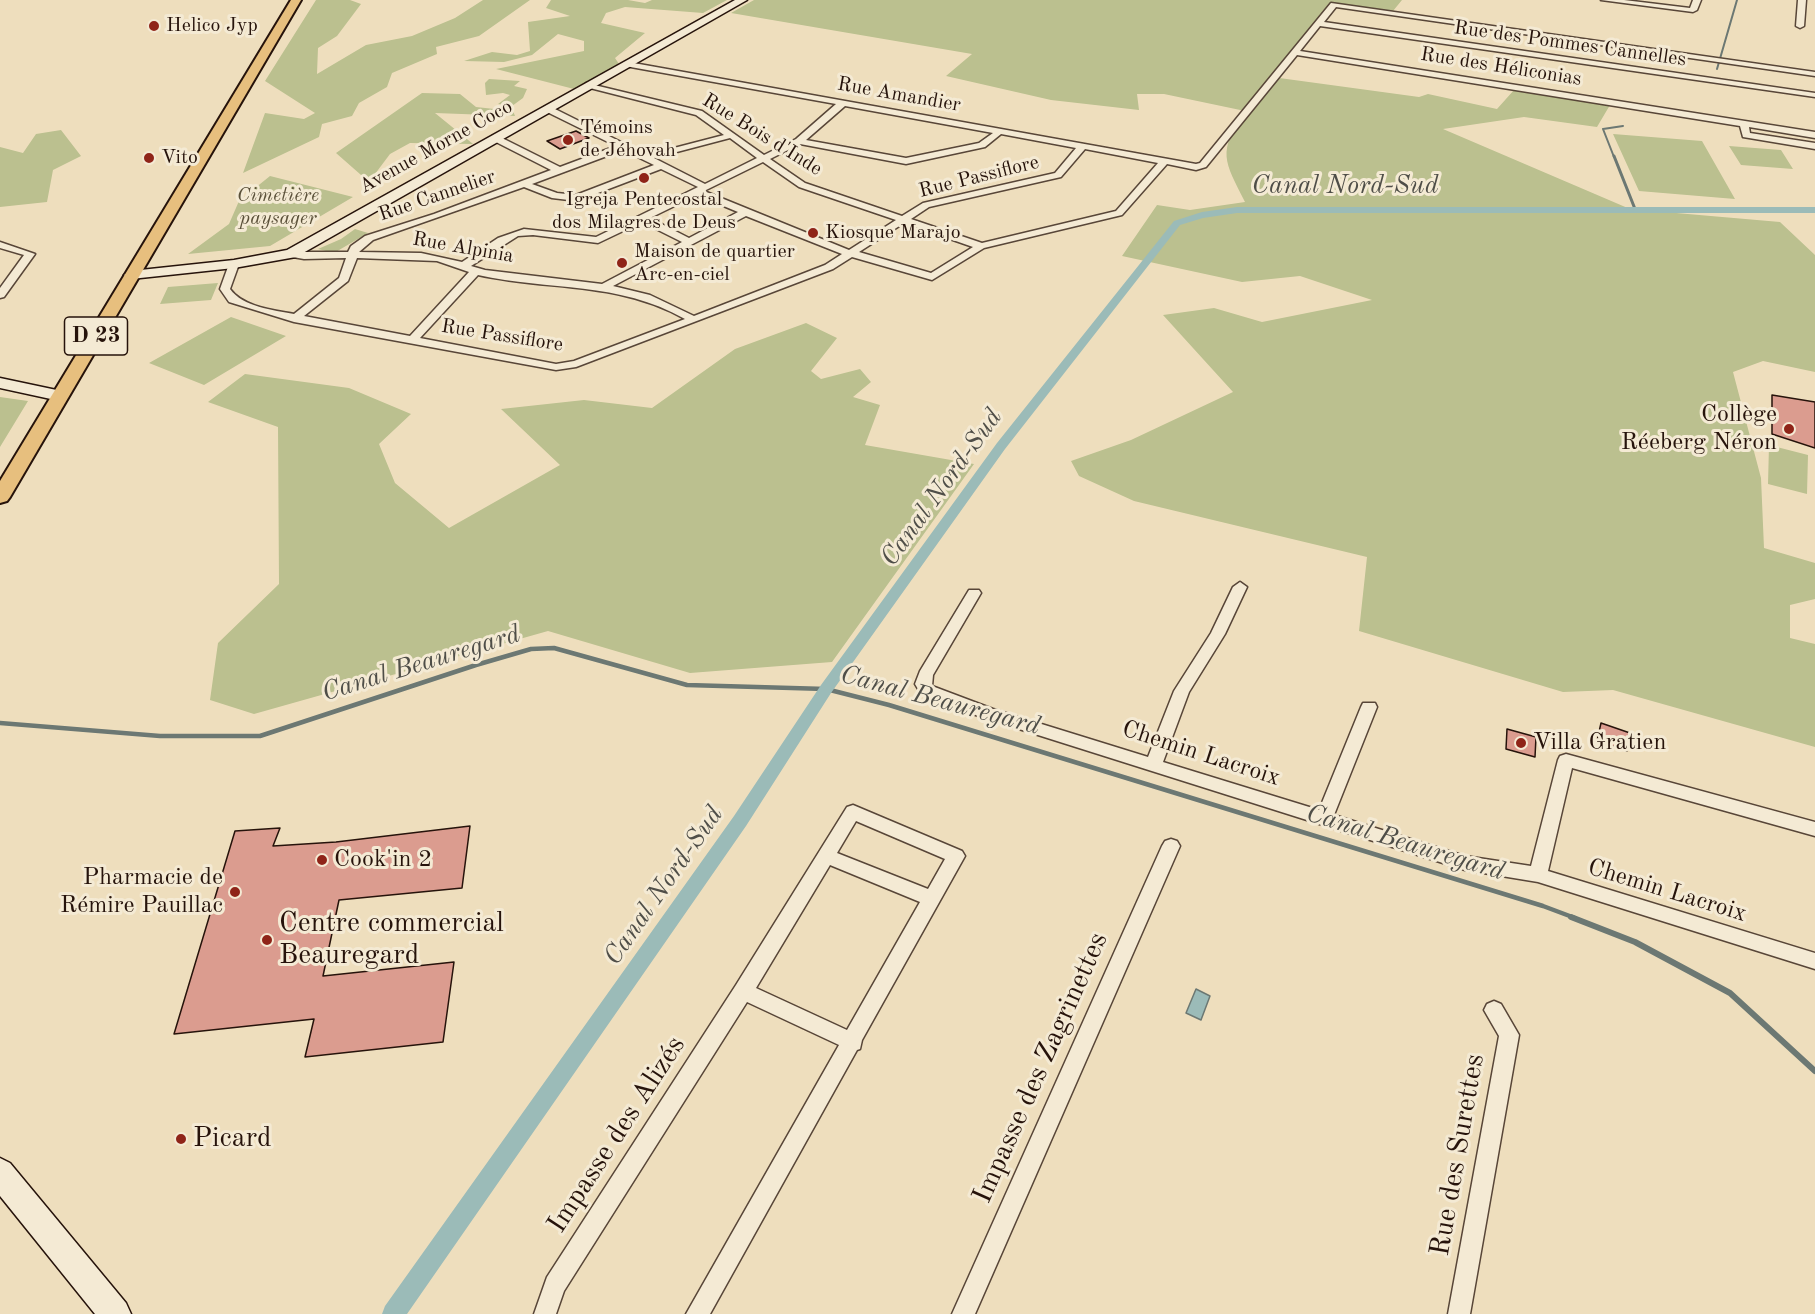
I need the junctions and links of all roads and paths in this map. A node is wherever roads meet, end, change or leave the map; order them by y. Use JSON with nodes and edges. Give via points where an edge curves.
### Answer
{"nodes":[{"id":1,"x":296,"y":0,"type":"edge"},
{"id":2,"x":742,"y":0,"type":"edge"},
{"id":3,"x":1605,"y":0,"type":"edge"},
{"id":4,"x":1697,"y":0,"type":"edge"},
{"id":5,"x":1802,"y":0,"type":"edge"},
{"id":6,"x":1320,"y":24,"type":"junction"},
{"id":7,"x":1800,"y":26,"type":"dead end"},
{"id":8,"x":1297,"y":53,"type":"junction"},
{"id":9,"x":628,"y":64,"type":"junction"},
{"id":10,"x":1815,"y":74,"type":"edge"},
{"id":11,"x":589,"y":85,"type":"junction"},
{"id":12,"x":1815,"y":95,"type":"edge"},
{"id":13,"x":843,"y":103,"type":"junction"},
{"id":14,"x":548,"y":109,"type":"junction"},
{"id":15,"x":1743,"y":124,"type":"junction"},
{"id":16,"x":999,"y":132,"type":"junction"},
{"id":17,"x":1815,"y":135,"type":"edge"},
{"id":18,"x":729,"y":136,"type":"junction"},
{"id":19,"x":495,"y":138,"type":"junction"},
{"id":20,"x":799,"y":141,"type":"junction"},
{"id":21,"x":1815,"y":146,"type":"edge"},
{"id":22,"x":622,"y":147,"type":"junction"},
{"id":23,"x":1082,"y":147,"type":"junction"},
{"id":24,"x":645,"y":158,"type":"junction"},
{"id":25,"x":763,"y":159,"type":"junction"},
{"id":26,"x":1164,"y":162,"type":"junction"},
{"id":27,"x":660,"y":166,"type":"junction"},
{"id":28,"x":560,"y":171,"type":"junction"},
{"id":29,"x":525,"y":184,"type":"junction"},
{"id":30,"x":700,"y":189,"type":"junction"},
{"id":31,"x":744,"y":213,"type":"junction"},
{"id":32,"x":640,"y":218,"type":"junction"},
{"id":33,"x":902,"y":219,"type":"junction"},
{"id":34,"x":688,"y":241,"type":"junction"},
{"id":35,"x":0,"y":245,"type":"edge"},
{"id":36,"x":981,"y":246,"type":"junction"},
{"id":37,"x":291,"y":254,"type":"junction"},
{"id":38,"x":848,"y":254,"type":"junction"},
{"id":39,"x":351,"y":256,"type":"junction"},
{"id":40,"x":234,"y":264,"type":"junction"},
{"id":41,"x":463,"y":266,"type":"junction"},
{"id":42,"x":476,"y":271,"type":"junction"},
{"id":43,"x":132,"y":275,"type":"junction"},
{"id":44,"x":604,"y":287,"type":"junction"},
{"id":45,"x":1,"y":292,"type":"edge"},
{"id":46,"x":294,"y":319,"type":"junction"},
{"id":47,"x":694,"y":320,"type":"junction"},
{"id":48,"x":412,"y":340,"type":"junction"},
{"id":49,"x":0,"y":383,"type":"edge"},
{"id":50,"x":60,"y":396,"type":"junction"},
{"id":51,"x":0,"y":497,"type":"edge"},
{"id":52,"x":1240,"y":587,"type":"dead end"},
{"id":53,"x":974,"y":593,"type":"dead end"},
{"id":54,"x":1369,"y":707,"type":"dead end"},
{"id":55,"x":1154,"y":764,"type":"junction"},
{"id":56,"x":1324,"y":819,"type":"junction"},
{"id":57,"x":1815,"y":829,"type":"edge"},
{"id":58,"x":1171,"y":846,"type":"dead end"},
{"id":59,"x":826,"y":856,"type":"junction"},
{"id":60,"x":1538,"y":876,"type":"junction"},
{"id":61,"x":932,"y":899,"type":"junction"},
{"id":62,"x":1815,"y":961,"type":"edge"},
{"id":63,"x":743,"y":991,"type":"junction"},
{"id":64,"x":1494,"y":1010,"type":"dead end"},
{"id":65,"x":853,"y":1042,"type":"junction"},
{"id":66,"x":0,"y":1173,"type":"edge"},
{"id":67,"x":116,"y":1314,"type":"edge"},
{"id":68,"x":545,"y":1314,"type":"edge"},
{"id":69,"x":697,"y":1314,"type":"edge"},
{"id":70,"x":963,"y":1314,"type":"edge"},
{"id":71,"x":1459,"y":1314,"type":"edge"}],
"edges":[{"from":1,"to":43,"type":"main road","number":"D 23"},
{"from":2,"to":9,"type":"street","name":"Avenue Morne Coco"},
{"from":3,"to":4,"type":"street","via":[[1693,10]]},
{"from":5,"to":7,"type":"street"},
{"from":6,"to":8,"type":"street"},
{"from":6,"to":10,"type":"street","via":[[1334,5]]},
{"from":6,"to":12,"type":"street","name":"Rue des Pommes Cannelles"},
{"from":8,"to":15,"type":"street","name":"Rue des Héliconias"},
{"from":8,"to":26,"type":"street","name":"Rue Amandier","via":[[1203,165]]},
{"from":9,"to":11,"type":"street","name":"Avenue Morne Coco"},
{"from":9,"to":13,"type":"street","name":"Rue Amandier"},
{"from":11,"to":14,"type":"street","name":"Avenue Morne Coco"},
{"from":11,"to":18,"type":"street","name":"Rue Bois d'Inde","via":[[699,113]]},
{"from":13,"to":16,"type":"street","name":"Rue Amandier"},
{"from":13,"to":20,"type":"street"},
{"from":14,"to":19,"type":"street","name":"Avenue Morne Coco"},
{"from":14,"to":22,"type":"street"},
{"from":15,"to":17,"type":"street","name":"Rue des Héliconias"},
{"from":15,"to":21,"type":"street","via":[[1746,135]]},
{"from":16,"to":20,"type":"street","via":[[982,145],[906,161]]},
{"from":16,"to":23,"type":"street","name":"Rue Amandier"},
{"from":18,"to":24,"type":"street"},
{"from":18,"to":25,"type":"street","name":"Rue Bois d'Inde"},
{"from":19,"to":28,"type":"street"},
{"from":19,"to":37,"type":"street","name":"Avenue Morne Coco"},
{"from":20,"to":25,"type":"street"},
{"from":22,"to":24,"type":"street"},
{"from":22,"to":28,"type":"street","name":"Rue Cannelier"},
{"from":23,"to":26,"type":"street","name":"Rue Amandier"},
{"from":23,"to":33,"type":"street","name":"Rue Passiflore","via":[[1058,176],[926,206]]},
{"from":24,"to":27,"type":"street"},
{"from":25,"to":30,"type":"street"},
{"from":25,"to":33,"type":"street","name":"Rue Bois d'Inde","via":[[802,185]]},
{"from":26,"to":36,"type":"street","via":[[1119,213]]},
{"from":27,"to":29,"type":"street","via":[[578,198],[559,197]]},
{"from":27,"to":30,"type":"street"},
{"from":28,"to":29,"type":"street","name":"Rue Cannelier"},
{"from":29,"to":39,"type":"street","name":"Rue Cannelier","via":[[369,238]]},
{"from":30,"to":31,"type":"street"},
{"from":30,"to":32,"type":"street"},
{"from":31,"to":34,"type":"street"},
{"from":31,"to":38,"type":"street"},
{"from":32,"to":34,"type":"street"},
{"from":32,"to":41,"type":"street","via":[[598,240],[513,234]]},
{"from":33,"to":36,"type":"street","name":"Rue Bois d'Inde"},
{"from":33,"to":38,"type":"street","name":"Rue Passiflore"},
{"from":34,"to":44,"type":"street"},
{"from":35,"to":45,"type":"street","via":[[30,254]]},
{"from":36,"to":38,"type":"street","via":[[932,277]]},
{"from":37,"to":39,"type":"street","name":"Rue Alpinia"},
{"from":37,"to":40,"type":"street","name":"Avenue Morne Coco"},
{"from":38,"to":47,"type":"street","name":"Rue Passiflore","via":[[829,267]]},
{"from":39,"to":41,"type":"street","name":"Rue Alpinia","via":[[417,256]]},
{"from":39,"to":46,"type":"street","name":"Rue Cannelier","via":[[344,279]]},
{"from":40,"to":43,"type":"street","name":"Avenue Morne Coco"},
{"from":40,"to":46,"type":"street","name":"Rue Passiflore","via":[[225,289],[232,300]]},
{"from":41,"to":42,"type":"street","name":"Rue Alpinia"},
{"from":42,"to":44,"type":"street","name":"Rue Alpinia"},
{"from":42,"to":48,"type":"street"},
{"from":43,"to":50,"type":"main road","number":"D 23"},
{"from":44,"to":47,"type":"street","name":"Rue Alpinia","via":[[671,306]]},
{"from":46,"to":48,"type":"street","name":"Rue Passiflore"},
{"from":47,"to":48,"type":"street","name":"Rue Passiflore","via":[[576,364],[556,367]]},
{"from":49,"to":50,"type":"street"},
{"from":50,"to":51,"type":"main road","number":"D 23"},
{"from":52,"to":55,"type":"street","via":[[1218,634],[1182,691]]},
{"from":53,"to":55,"type":"street","name":"Chemin Lacroix","via":[[925,675],[926,690],[987,713]]},
{"from":54,"to":56,"type":"street"},
{"from":55,"to":56,"type":"street","name":"Chemin Lacroix"},
{"from":56,"to":60,"type":"street","name":"Chemin Lacroix","via":[[1465,863]]},
{"from":57,"to":60,"type":"street","via":[[1566,760]]},
{"from":58,"to":70,"type":"street","name":"Impasse des Zagrinettes"},
{"from":59,"to":61,"type":"street"},
{"from":59,"to":61,"type":"street","name":"Impasse des Alizés","via":[[854,812],[956,856]]},
{"from":59,"to":63,"type":"street","name":"Impasse des Alizés"},
{"from":60,"to":62,"type":"street","name":"Chemin Lacroix"},
{"from":61,"to":65,"type":"street","name":"Impasse des Alizés"},
{"from":63,"to":65,"type":"street"},
{"from":63,"to":68,"type":"street","name":"Impasse des Alizés","via":[[555,1285]]},
{"from":64,"to":71,"type":"street","name":"Rue des Surettes","via":[[1509,1035]]},
{"from":65,"to":69,"type":"street","name":"Impasse des Alizés"},
{"from":66,"to":67,"type":"street"}]}
